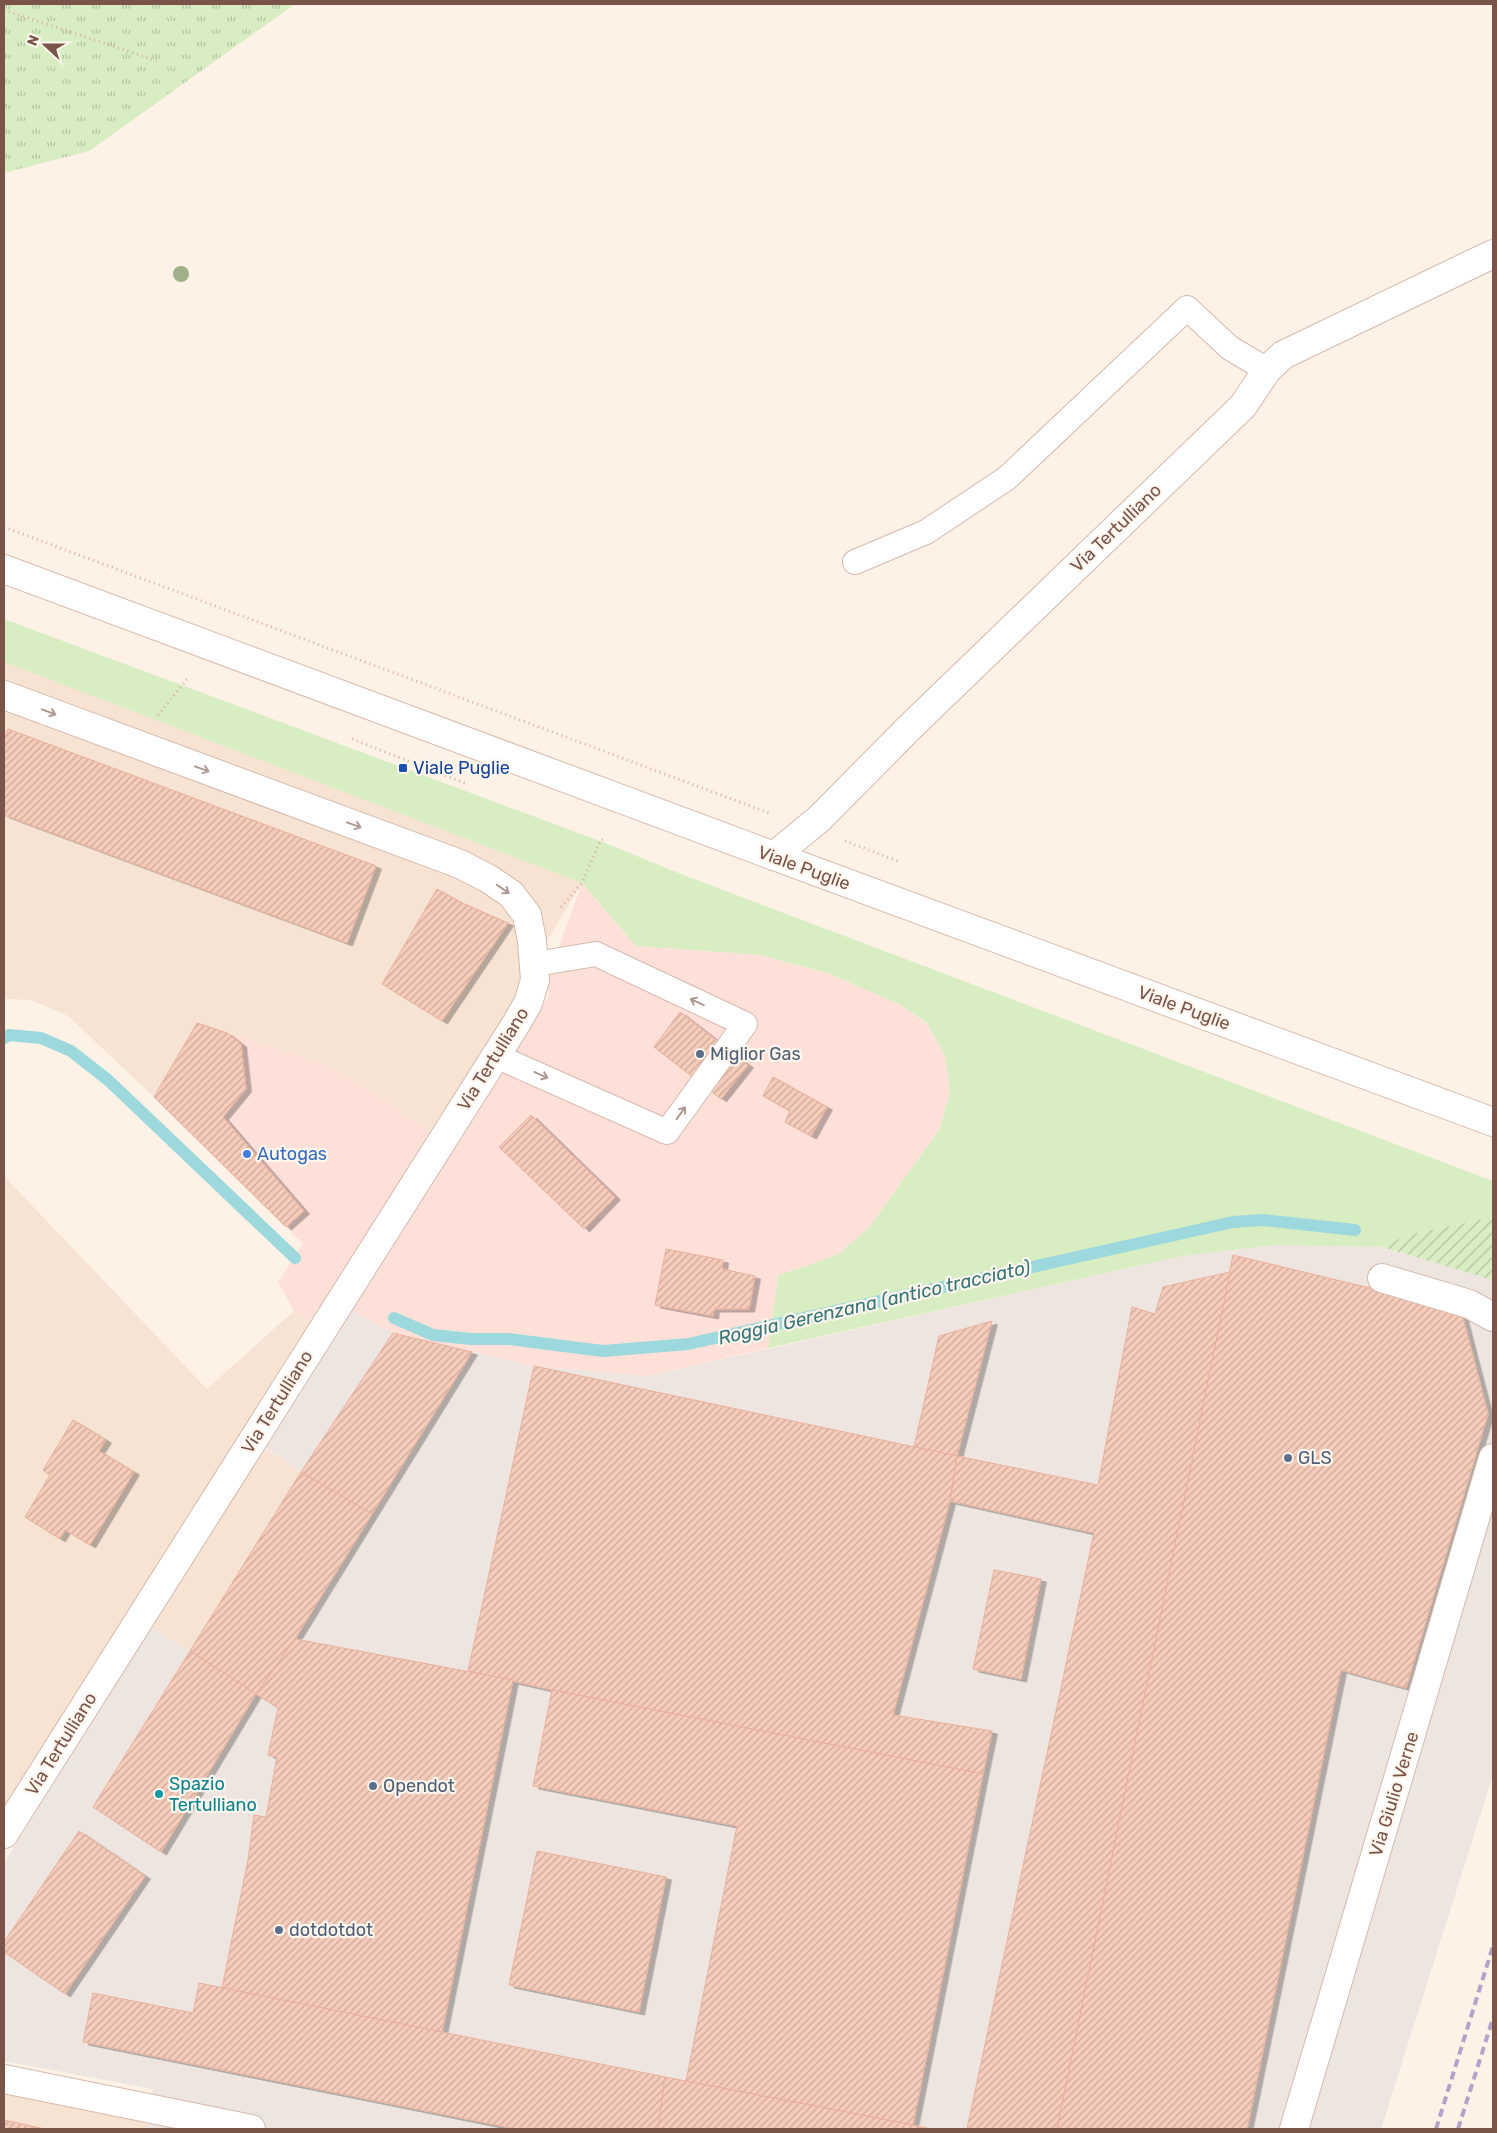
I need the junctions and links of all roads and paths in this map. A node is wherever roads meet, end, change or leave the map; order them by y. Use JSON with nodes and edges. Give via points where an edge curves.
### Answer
{"nodes":[{"id":1,"x":4,"y":10,"type":"edge"},
{"id":2,"x":157,"y":61,"type":"dead end"},
{"id":3,"x":1493,"y":254,"type":"edge"},
{"id":4,"x":1267,"y":370,"type":"junction"},
{"id":5,"x":4,"y":527,"type":"edge"},
{"id":6,"x":855,"y":562,"type":"dead end"},
{"id":7,"x":4,"y":569,"type":"edge"},
{"id":8,"x":188,"y":678,"type":"dead end"},
{"id":9,"x":4,"y":695,"type":"edge"},
{"id":10,"x":154,"y":720,"type":"dead end"},
{"id":11,"x":352,"y":739,"type":"dead end"},
{"id":12,"x":467,"y":784,"type":"dead end"},
{"id":13,"x":732,"y":798,"type":"dead end"},
{"id":14,"x":606,"y":838,"type":"dead end"},
{"id":15,"x":774,"y":856,"type":"junction"},
{"id":16,"x":582,"y":884,"type":"dead end"},
{"id":17,"x":535,"y":964,"type":"junction"},
{"id":18,"x":496,"y":1056,"type":"junction"},
{"id":19,"x":1493,"y":1122,"type":"edge"},
{"id":20,"x":1382,"y":1278,"type":"dead end"},
{"id":21,"x":1493,"y":1317,"type":"edge"},
{"id":22,"x":1493,"y":1458,"type":"edge"},
{"id":23,"x":4,"y":1834,"type":"edge"},
{"id":24,"x":4,"y":2079,"type":"edge"},
{"id":25,"x":252,"y":2129,"type":"edge"},
{"id":26,"x":1294,"y":2129,"type":"edge"}],
"edges":[{"from":1,"to":2,"type":"path"},
{"from":3,"to":4,"type":"street","name":"Via Tertulliano","via":[[1283,355]]},
{"from":4,"to":6,"type":"lane","via":[[1230,348],[1187,308],[1007,478],[926,532]]},
{"from":4,"to":15,"type":"street","name":"Via Tertulliano","via":[[1243,406],[820,818]]},
{"from":5,"to":13,"type":"path"},
{"from":7,"to":15,"type":"street","name":"Viale Puglie"},
{"from":8,"to":10,"type":"path"},
{"from":9,"to":17,"type":"street","one_way":true,"via":[[460,864],[511,894],[527,914]]},
{"from":11,"to":12,"type":"path"},
{"from":14,"to":16,"type":"path","via":[[600,840]]},
{"from":15,"to":19,"type":"street","name":"Viale Puglie"},
{"from":17,"to":18,"type":"street","name":"Via Tertulliano","via":[[535,980],[528,1003]]},
{"from":18,"to":17,"type":"lane","one_way":true,"via":[[667,1132],[745,1024],[596,954]]},
{"from":18,"to":23,"type":"street","name":"Via Tertulliano"},
{"from":20,"to":21,"type":"street","via":[[1469,1304]]},
{"from":22,"to":26,"type":"street","name":"Via Giulio Verne"},
{"from":24,"to":25,"type":"street"}]}
